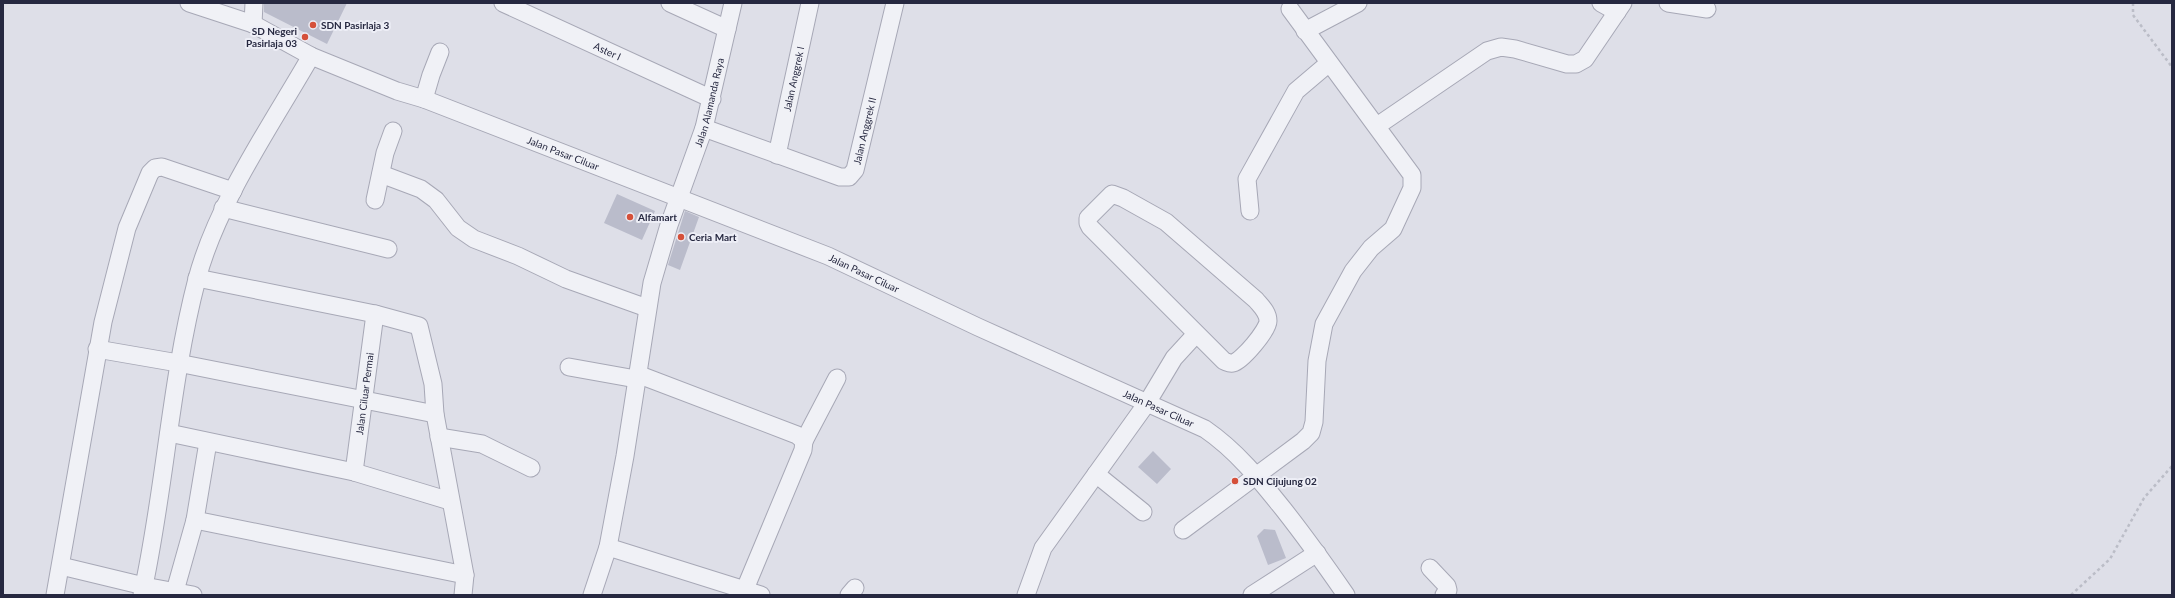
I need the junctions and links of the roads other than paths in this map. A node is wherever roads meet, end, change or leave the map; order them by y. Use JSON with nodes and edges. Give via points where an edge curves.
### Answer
{"nodes":[{"id":1,"x":189,"y":3,"type":"edge"},
{"id":2,"x":254,"y":3,"type":"edge"},
{"id":3,"x":502,"y":3,"type":"edge"},
{"id":4,"x":670,"y":3,"type":"edge"},
{"id":5,"x":733,"y":3,"type":"edge"},
{"id":6,"x":810,"y":3,"type":"edge"},
{"id":7,"x":896,"y":3,"type":"edge"},
{"id":8,"x":1358,"y":3,"type":"edge"},
{"id":9,"x":1601,"y":3,"type":"edge"},
{"id":10,"x":1668,"y":3,"type":"edge"},
{"id":11,"x":1620,"y":7,"type":"edge"},
{"id":12,"x":1290,"y":9,"type":"dead end"},
{"id":13,"x":1707,"y":9,"type":"dead end"},
{"id":14,"x":253,"y":24,"type":"junction"},
{"id":15,"x":727,"y":29,"type":"junction"},
{"id":16,"x":1305,"y":30,"type":"junction"},
{"id":17,"x":440,"y":52,"type":"dead end"},
{"id":18,"x":311,"y":56,"type":"junction"},
{"id":19,"x":1329,"y":63,"type":"junction"},
{"id":20,"x":424,"y":99,"type":"junction"},
{"id":21,"x":712,"y":99,"type":"junction"},
{"id":22,"x":1377,"y":126,"type":"junction"},
{"id":23,"x":704,"y":128,"type":"junction"},
{"id":24,"x":393,"y":131,"type":"dead end"},
{"id":25,"x":777,"y":155,"type":"junction"},
{"id":26,"x":381,"y":174,"type":"junction"},
{"id":27,"x":233,"y":191,"type":"junction"},
{"id":28,"x":375,"y":200,"type":"dead end"},
{"id":29,"x":680,"y":200,"type":"junction"},
{"id":30,"x":223,"y":208,"type":"junction"},
{"id":31,"x":1250,"y":211,"type":"dead end"},
{"id":32,"x":388,"y":249,"type":"dead end"},
{"id":33,"x":197,"y":278,"type":"junction"},
{"id":34,"x":647,"y":308,"type":"junction"},
{"id":35,"x":375,"y":314,"type":"junction"},
{"id":36,"x":1196,"y":334,"type":"junction"},
{"id":37,"x":97,"y":349,"type":"junction"},
{"id":38,"x":178,"y":363,"type":"junction"},
{"id":39,"x":569,"y":367,"type":"dead end"},
{"id":40,"x":636,"y":376,"type":"junction"},
{"id":41,"x":837,"y":378,"type":"dead end"},
{"id":42,"x":364,"y":399,"type":"junction"},
{"id":43,"x":1146,"y":403,"type":"junction"},
{"id":44,"x":435,"y":414,"type":"junction"},
{"id":45,"x":169,"y":433,"type":"junction"},
{"id":46,"x":439,"y":437,"type":"junction"},
{"id":47,"x":804,"y":441,"type":"junction"},
{"id":48,"x":208,"y":442,"type":"junction"},
{"id":49,"x":530,"y":468,"type":"dead end"},
{"id":50,"x":354,"y":472,"type":"junction"},
{"id":51,"x":1096,"y":474,"type":"junction"},
{"id":52,"x":1257,"y":476,"type":"junction"},
{"id":53,"x":450,"y":501,"type":"junction"},
{"id":54,"x":1143,"y":512,"type":"dead end"},
{"id":55,"x":195,"y":520,"type":"junction"},
{"id":56,"x":1183,"y":530,"type":"dead end"},
{"id":57,"x":608,"y":547,"type":"junction"},
{"id":58,"x":1317,"y":553,"type":"junction"},
{"id":59,"x":61,"y":566,"type":"junction"},
{"id":60,"x":1430,"y":568,"type":"dead end"},
{"id":61,"x":464,"y":575,"type":"junction"},
{"id":62,"x":745,"y":589,"type":"junction"},
{"id":63,"x":143,"y":591,"type":"edge"},
{"id":64,"x":175,"y":591,"type":"junction"},
{"id":65,"x":55,"y":595,"type":"edge"},
{"id":66,"x":193,"y":595,"type":"edge"},
{"id":67,"x":463,"y":595,"type":"edge"},
{"id":68,"x":592,"y":595,"type":"edge"},
{"id":69,"x":761,"y":595,"type":"edge"},
{"id":70,"x":1026,"y":595,"type":"edge"},
{"id":71,"x":1252,"y":595,"type":"edge"},
{"id":72,"x":1346,"y":595,"type":"edge"},
{"id":73,"x":1444,"y":595,"type":"edge"}],
"edges":[{"from":1,"to":14,"type":"street","name":"Jalan Pasar Ciluar"},
{"from":2,"to":14,"type":"street"},
{"from":3,"to":21,"type":"street","name":"Aster I"},
{"from":4,"to":15,"type":"street"},
{"from":5,"to":15,"type":"street","name":"Jalan Alamanda Raya"},
{"from":6,"to":25,"type":"street","name":"Jalan Anggrek I"},
{"from":7,"to":25,"type":"street","name":"Jalan Anggrek II","via":[[855,170],[849,177],[840,177]]},
{"from":8,"to":16,"type":"street"},
{"from":9,"to":11,"type":"street"},
{"from":10,"to":13,"type":"street"},
{"from":11,"to":22,"type":"street","via":[[1585,59],[1576,64],[1501,47],[1488,52]]},
{"from":12,"to":16,"type":"street"},
{"from":14,"to":18,"type":"street","name":"Jalan Pasar Ciluar"},
{"from":15,"to":21,"type":"street","name":"Jalan Alamanda Raya"},
{"from":16,"to":19,"type":"street"},
{"from":17,"to":20,"type":"street"},
{"from":18,"to":20,"type":"street","name":"Jalan Pasar Ciluar","via":[[397,91]]},
{"from":18,"to":27,"type":"street"},
{"from":19,"to":22,"type":"street"},
{"from":19,"to":31,"type":"street","via":[[1296,91],[1247,179]]},
{"from":20,"to":29,"type":"street","name":"Jalan Pasar Ciluar"},
{"from":21,"to":23,"type":"street","name":"Jalan Alamanda Raya"},
{"from":22,"to":52,"type":"street","via":[[1412,175],[1412,188],[1393,229],[1371,248],[1353,271],[1324,324],[1317,361],[1314,422],[1311,433]]},
{"from":23,"to":25,"type":"street","name":"Jalan Anggrek II"},
{"from":23,"to":29,"type":"street","name":"Jalan Alamanda Raya"},
{"from":24,"to":26,"type":"street"},
{"from":26,"to":28,"type":"street"},
{"from":26,"to":34,"type":"street","via":[[420,189],[436,200],[458,228],[474,239],[566,279]]},
{"from":27,"to":30,"type":"street"},
{"from":27,"to":37,"type":"street","via":[[162,167],[155,168],[150,173],[127,228]]},
{"from":29,"to":34,"type":"street","name":"Jalan Alamanda Raya","via":[[669,225]]},
{"from":29,"to":43,"type":"street","name":"Jalan Pasar Ciluar","via":[[828,256],[978,328]]},
{"from":30,"to":32,"type":"street"},
{"from":30,"to":33,"type":"street"},
{"from":33,"to":35,"type":"street"},
{"from":33,"to":38,"type":"street"},
{"from":34,"to":40,"type":"street","name":"Jalan Alamanda Raya"},
{"from":35,"to":42,"type":"street","name":"Jalan Ciluar Permai"},
{"from":35,"to":44,"type":"street","via":[[419,326],[433,384]]},
{"from":36,"to":36,"type":"street","via":[[1230,364],[1243,357],[1267,327],[1268,321],[1266,313],[1256,300],[1166,222],[1112,194],[1088,218],[1088,223]]},
{"from":36,"to":43,"type":"street","via":[[1174,358]]},
{"from":37,"to":38,"type":"street"},
{"from":37,"to":59,"type":"street"},
{"from":38,"to":42,"type":"street"},
{"from":38,"to":45,"type":"street"},
{"from":39,"to":40,"type":"street"},
{"from":40,"to":47,"type":"street","via":[[797,435]]},
{"from":40,"to":57,"type":"street","name":"Jalan Alamanda Raya","via":[[625,456]]},
{"from":41,"to":47,"type":"street"},
{"from":42,"to":44,"type":"street"},
{"from":42,"to":50,"type":"street","name":"Jalan Ciluar Permai"},
{"from":43,"to":51,"type":"street"},
{"from":43,"to":52,"type":"street","name":"Jalan Pasar Ciluar","via":[[1205,429],[1226,443]]},
{"from":44,"to":46,"type":"street"},
{"from":45,"to":48,"type":"street"},
{"from":45,"to":63,"type":"street"},
{"from":46,"to":49,"type":"street","via":[[482,444]]},
{"from":46,"to":53,"type":"street"},
{"from":47,"to":62,"type":"street","via":[[803,450]]},
{"from":48,"to":50,"type":"street"},
{"from":48,"to":55,"type":"street"},
{"from":50,"to":53,"type":"street"},
{"from":51,"to":54,"type":"street"},
{"from":51,"to":70,"type":"street","via":[[1043,548]]},
{"from":52,"to":56,"type":"street"},
{"from":52,"to":58,"type":"street","name":"Jalan Pasar Ciluar"},
{"from":53,"to":61,"type":"street"},
{"from":55,"to":61,"type":"street"},
{"from":55,"to":64,"type":"street"},
{"from":57,"to":62,"type":"street"},
{"from":57,"to":68,"type":"street","name":"Jalan Alamanda Raya"},
{"from":58,"to":71,"type":"street"},
{"from":58,"to":72,"type":"street","name":"Jalan Pasar Ciluar"},
{"from":59,"to":63,"type":"street"},
{"from":59,"to":65,"type":"street"},
{"from":60,"to":73,"type":"street","via":[[1447,586],[1448,590]]},
{"from":61,"to":67,"type":"street"},
{"from":62,"to":69,"type":"street"},
{"from":63,"to":64,"type":"street"},
{"from":64,"to":66,"type":"street"}]}
